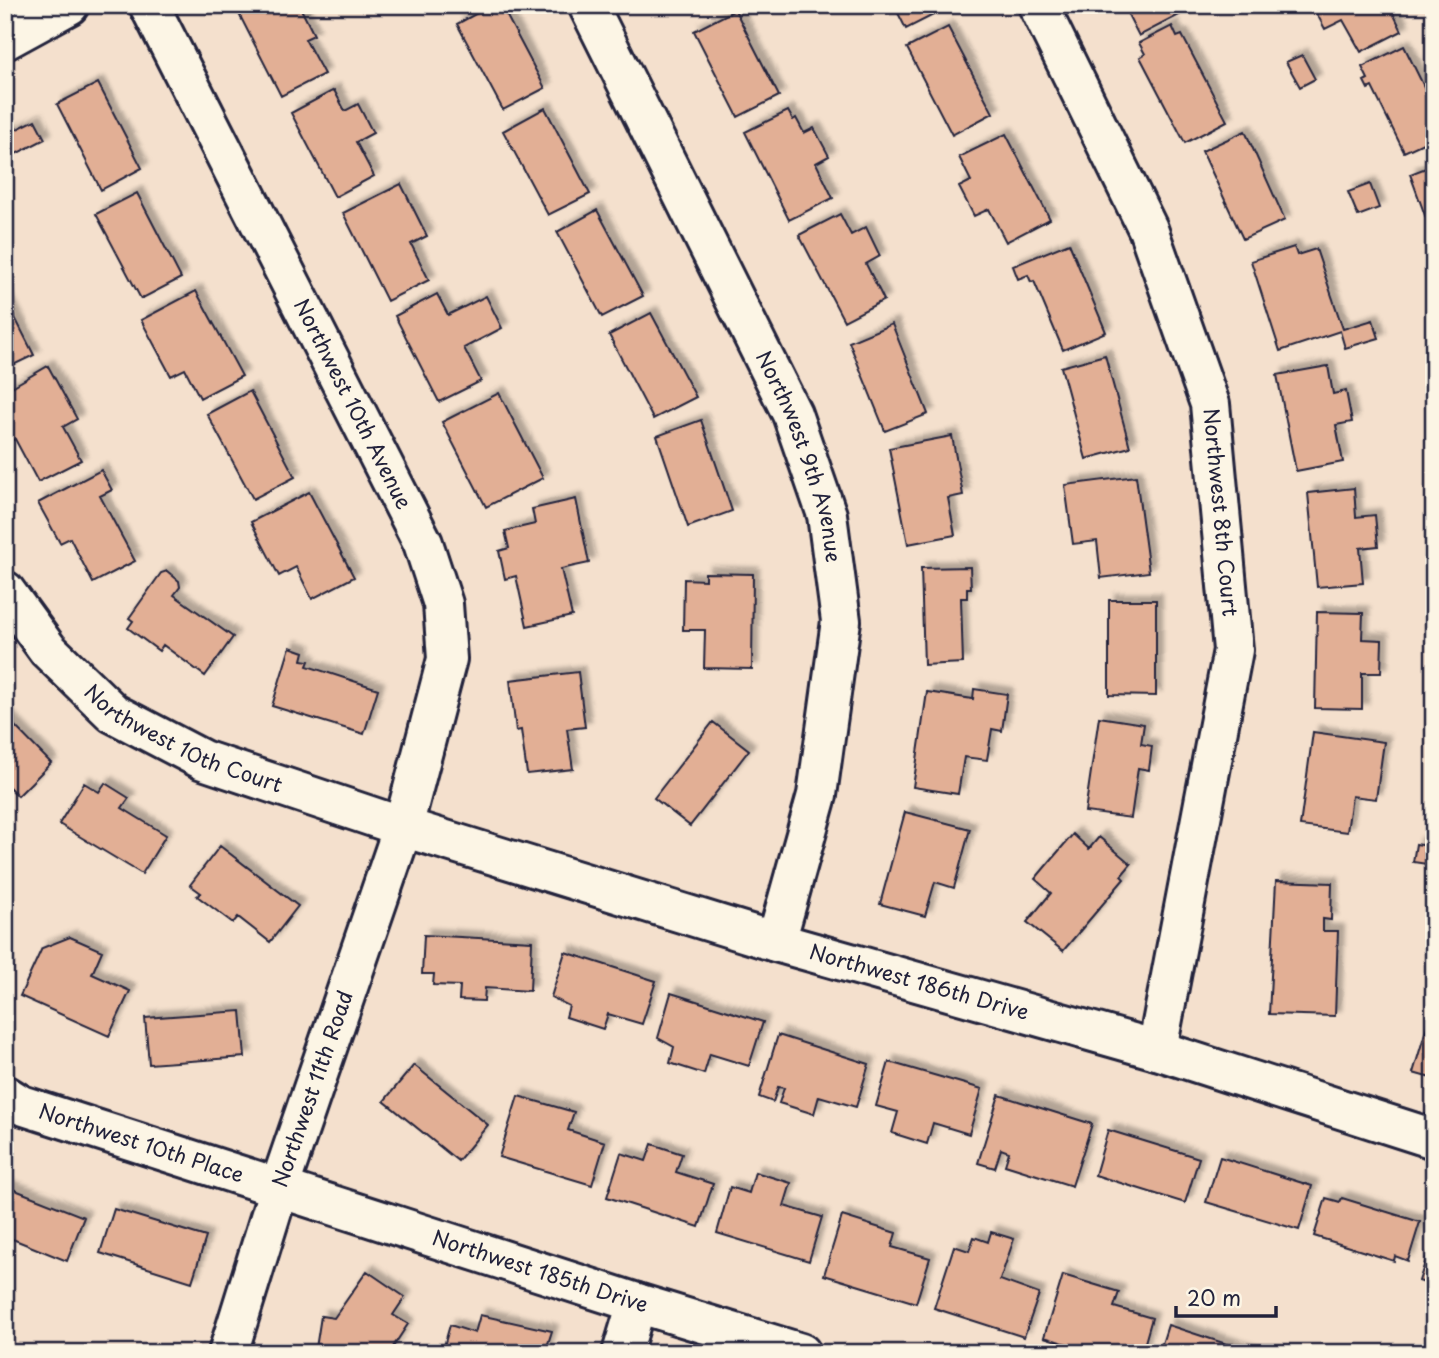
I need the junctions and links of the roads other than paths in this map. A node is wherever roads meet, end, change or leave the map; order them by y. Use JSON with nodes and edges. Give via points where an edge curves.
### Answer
{"nodes":[{"id":1,"x":69,"y":5,"type":"edge"},
{"id":2,"x":149,"y":5,"type":"edge"},
{"id":3,"x":588,"y":5,"type":"edge"},
{"id":4,"x":1038,"y":5,"type":"edge"},
{"id":5,"x":5,"y":40,"type":"edge"},
{"id":6,"x":5,"y":591,"type":"edge"},
{"id":7,"x":403,"y":827,"type":"junction"},
{"id":8,"x":776,"y":942,"type":"junction"},
{"id":9,"x":1157,"y":1050,"type":"junction"},
{"id":10,"x":5,"y":1095,"type":"edge"},
{"id":11,"x":1434,"y":1139,"type":"edge"},
{"id":12,"x":279,"y":1188,"type":"junction"},
{"id":13,"x":637,"y":1303,"type":"junction"},
{"id":14,"x":228,"y":1353,"type":"edge"},
{"id":15,"x":622,"y":1353,"type":"edge"},
{"id":16,"x":801,"y":1353,"type":"edge"}],
"edges":[{"from":1,"to":5,"type":"street"},
{"from":2,"to":7,"type":"street","name":"Northwest 10th Avenue","via":[[423,543],[443,604],[447,659]]},
{"from":3,"to":8,"type":"street","name":"Northwest 9th Avenue","via":[[792,414],[827,515],[841,621],[817,795]]},
{"from":4,"to":9,"type":"street","name":"Northwest 8th Court","via":[[1147,229],[1210,404],[1233,650]]},
{"from":6,"to":7,"type":"street","name":"Northwest 10th Court","via":[[48,650],[113,713],[203,760]]},
{"from":7,"to":8,"type":"street","name":"Northwest 186th Drive"},
{"from":7,"to":12,"type":"street","name":"Northwest 11th Road"},
{"from":8,"to":9,"type":"street","name":"Northwest 186th Drive"},
{"from":9,"to":11,"type":"street","name":"Northwest 186th Drive"},
{"from":10,"to":12,"type":"street","name":"Northwest 10th Place","via":[[21,1105]]},
{"from":12,"to":13,"type":"street","name":"Northwest 185th Drive"},
{"from":12,"to":14,"type":"street","name":"Northwest 11th Road"},
{"from":13,"to":15,"type":"street"},
{"from":13,"to":16,"type":"street","name":"Northwest 185th Drive"}]}
